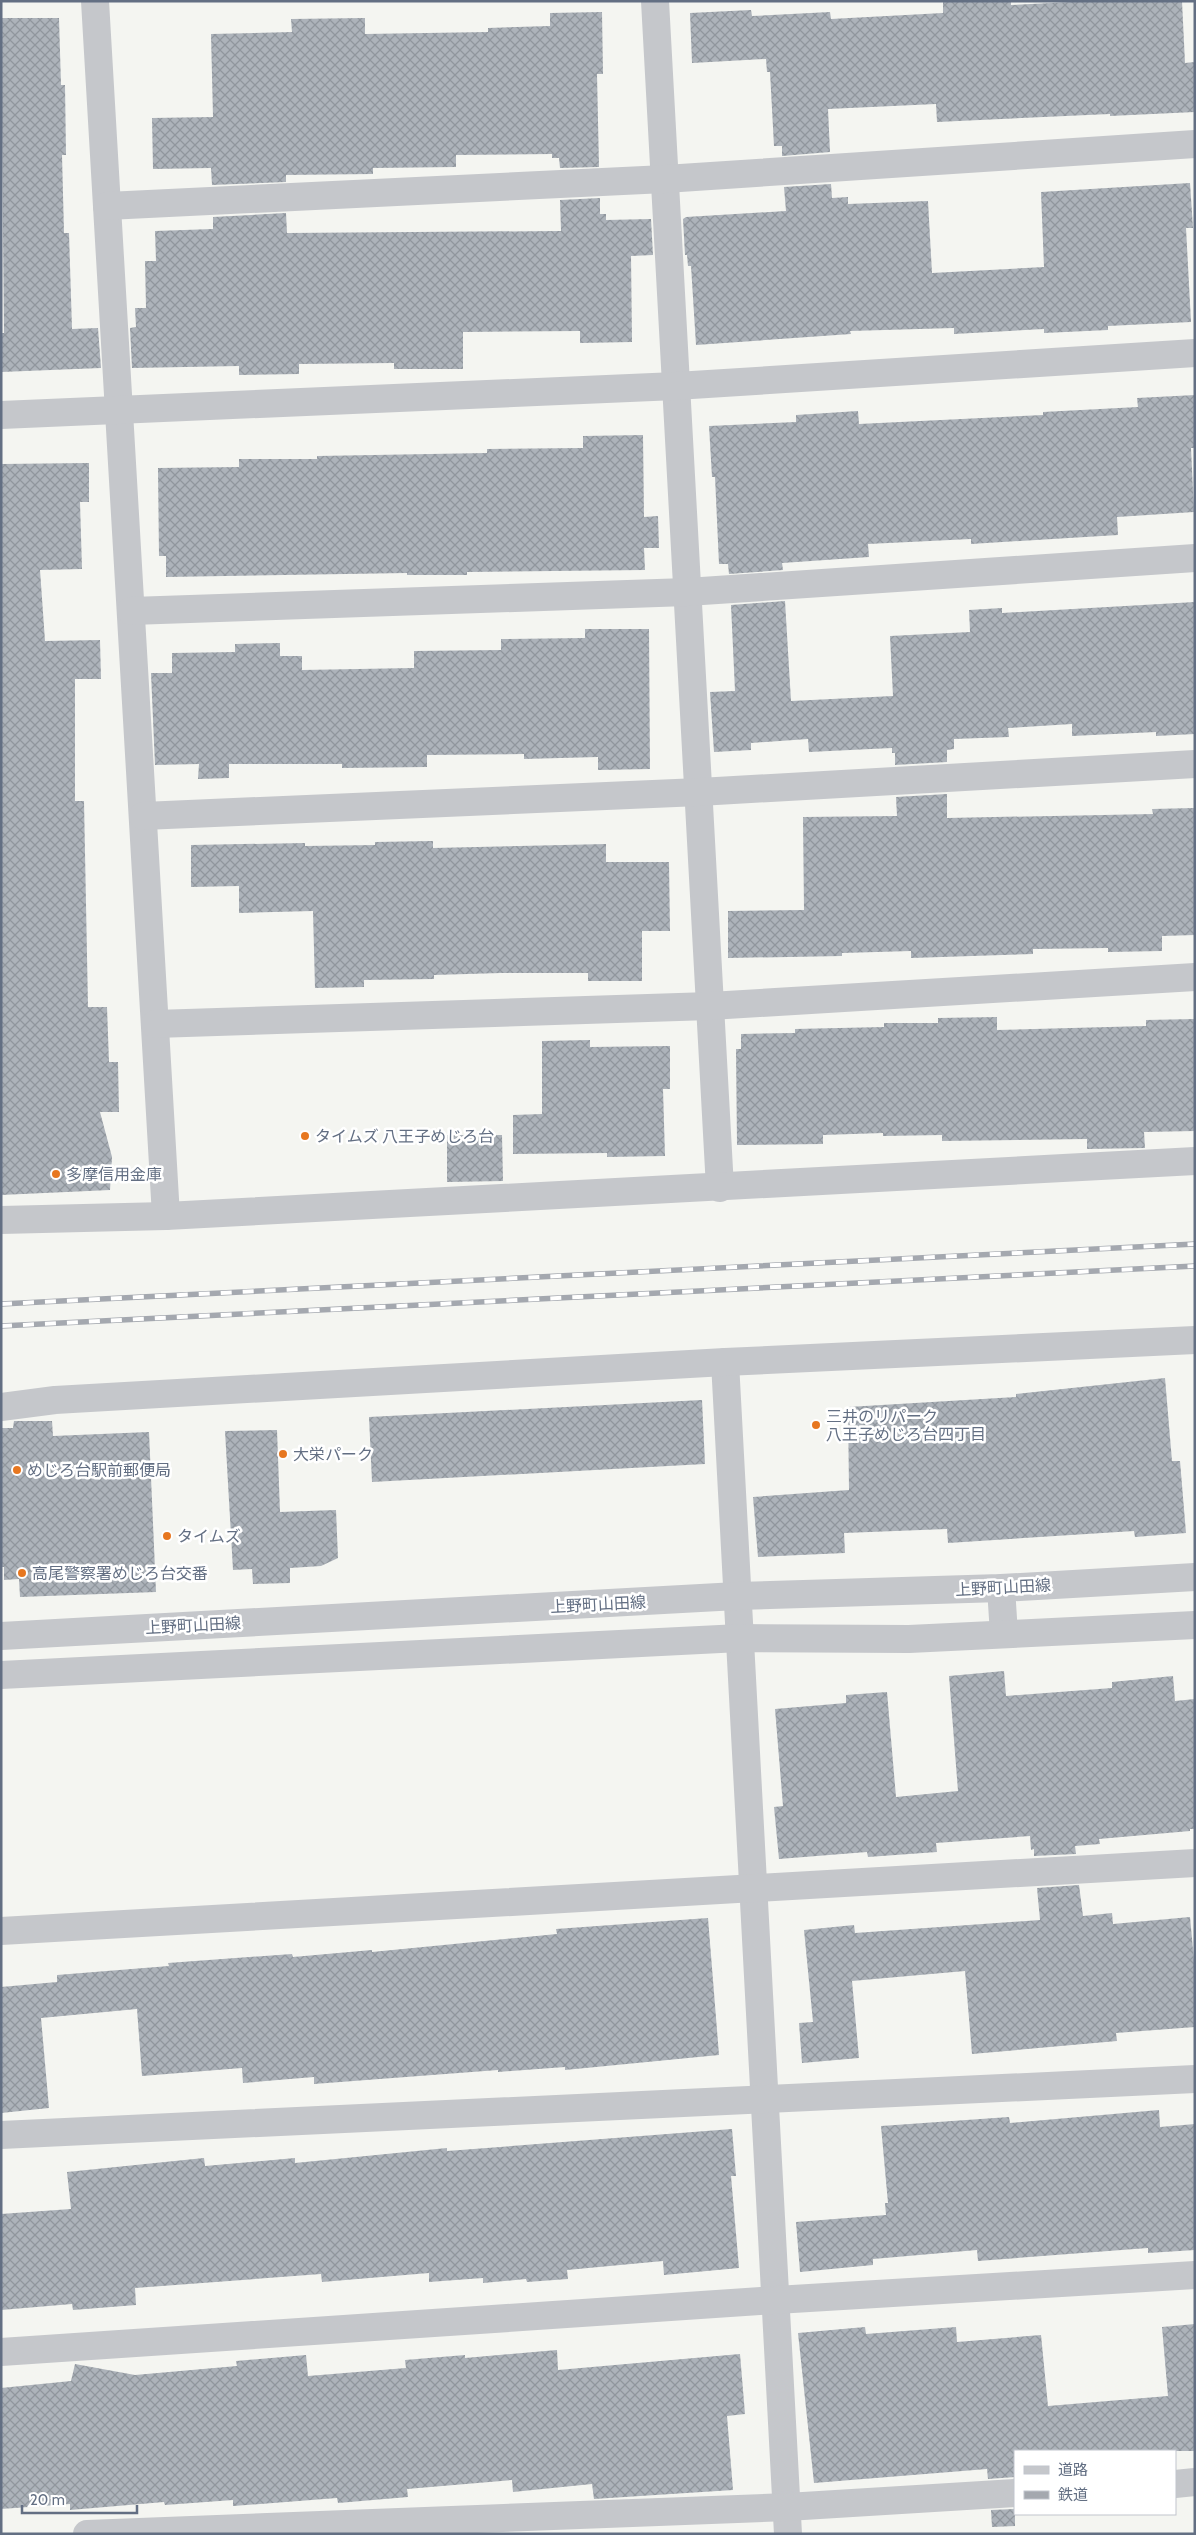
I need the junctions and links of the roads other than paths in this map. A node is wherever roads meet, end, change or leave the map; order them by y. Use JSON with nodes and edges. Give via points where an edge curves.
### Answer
{"nodes":[{"id":1,"x":95,"y":1,"type":"edge"},
{"id":2,"x":655,"y":1,"type":"edge"},
{"id":3,"x":1195,"y":144,"type":"edge"},
{"id":4,"x":665,"y":179,"type":"junction"},
{"id":5,"x":108,"y":206,"type":"junction"},
{"id":6,"x":1195,"y":353,"type":"edge"},
{"id":7,"x":676,"y":386,"type":"junction"},
{"id":8,"x":119,"y":408,"type":"junction"},
{"id":9,"x":1,"y":415,"type":"edge"},
{"id":10,"x":1195,"y":558,"type":"edge"},
{"id":11,"x":687,"y":592,"type":"junction"},
{"id":12,"x":131,"y":611,"type":"junction"},
{"id":13,"x":1195,"y":764,"type":"edge"},
{"id":14,"x":698,"y":792,"type":"junction"},
{"id":15,"x":142,"y":816,"type":"junction"},
{"id":16,"x":1195,"y":977,"type":"edge"},
{"id":17,"x":710,"y":1006,"type":"junction"},
{"id":18,"x":155,"y":1024,"type":"junction"},
{"id":19,"x":1195,"y":1161,"type":"edge"},
{"id":20,"x":720,"y":1188,"type":"junction"},
{"id":21,"x":166,"y":1216,"type":"junction"},
{"id":22,"x":1,"y":1220,"type":"edge"},
{"id":23,"x":1195,"y":1340,"type":"edge"},
{"id":24,"x":725,"y":1362,"type":"junction"},
{"id":25,"x":1,"y":1406,"type":"edge"},
{"id":26,"x":1195,"y":1577,"type":"edge"},
{"id":27,"x":1001,"y":1588,"type":"junction"},
{"id":28,"x":737,"y":1596,"type":"junction"},
{"id":29,"x":1195,"y":1625,"type":"edge"},
{"id":30,"x":1004,"y":1634,"type":"junction"},
{"id":31,"x":1,"y":1636,"type":"edge"},
{"id":32,"x":740,"y":1638,"type":"junction"},
{"id":33,"x":1,"y":1675,"type":"edge"},
{"id":34,"x":1195,"y":1863,"type":"edge"},
{"id":35,"x":753,"y":1888,"type":"junction"},
{"id":36,"x":1,"y":1931,"type":"edge"},
{"id":37,"x":1195,"y":2078,"type":"edge"},
{"id":38,"x":765,"y":2098,"type":"junction"},
{"id":39,"x":1,"y":2135,"type":"edge"},
{"id":40,"x":1195,"y":2275,"type":"edge"},
{"id":41,"x":776,"y":2300,"type":"junction"},
{"id":42,"x":1,"y":2352,"type":"edge"},
{"id":43,"x":1195,"y":2482,"type":"edge"},
{"id":44,"x":1176,"y":2484,"type":"edge"},
{"id":45,"x":1014,"y":2493,"type":"edge"},
{"id":46,"x":787,"y":2507,"type":"junction"},
{"id":47,"x":87,"y":2534,"type":"edge"},
{"id":48,"x":788,"y":2534,"type":"edge"}],
"edges":[{"from":1,"to":5,"type":"street"},
{"from":2,"to":4,"type":"street"},
{"from":3,"to":4,"type":"street"},
{"from":4,"to":5,"type":"street"},
{"from":4,"to":7,"type":"street"},
{"from":5,"to":8,"type":"street"},
{"from":6,"to":7,"type":"street"},
{"from":7,"to":8,"type":"street"},
{"from":7,"to":11,"type":"street"},
{"from":8,"to":9,"type":"street"},
{"from":8,"to":12,"type":"street"},
{"from":10,"to":11,"type":"street"},
{"from":11,"to":12,"type":"street"},
{"from":11,"to":14,"type":"street"},
{"from":12,"to":15,"type":"street"},
{"from":13,"to":14,"type":"street"},
{"from":14,"to":15,"type":"street"},
{"from":14,"to":17,"type":"street"},
{"from":15,"to":18,"type":"street"},
{"from":16,"to":17,"type":"street"},
{"from":17,"to":18,"type":"street"},
{"from":17,"to":20,"type":"street"},
{"from":18,"to":21,"type":"street"},
{"from":19,"to":20,"type":"street"},
{"from":20,"to":21,"type":"street"},
{"from":21,"to":22,"type":"street"},
{"from":23,"to":24,"type":"street"},
{"from":24,"to":25,"type":"street","via":[[55,1400]]},
{"from":24,"to":28,"type":"street"},
{"from":26,"to":27,"type":"street","name":"上野町山田線"},
{"from":27,"to":28,"type":"street","name":"上野町山田線"},
{"from":27,"to":30,"type":"street"},
{"from":28,"to":31,"type":"street","name":"上野町山田線"},
{"from":28,"to":32,"type":"street"},
{"from":29,"to":30,"type":"street"},
{"from":30,"to":32,"type":"street","via":[[909,1639]]},
{"from":32,"to":33,"type":"street"},
{"from":32,"to":35,"type":"street"},
{"from":34,"to":35,"type":"street"},
{"from":35,"to":36,"type":"street"},
{"from":35,"to":38,"type":"street"},
{"from":37,"to":38,"type":"street"},
{"from":38,"to":39,"type":"street"},
{"from":38,"to":41,"type":"street"},
{"from":40,"to":41,"type":"street"},
{"from":41,"to":42,"type":"street"},
{"from":41,"to":46,"type":"street"},
{"from":43,"to":44,"type":"street"},
{"from":45,"to":46,"type":"street"},
{"from":46,"to":47,"type":"street"},
{"from":46,"to":48,"type":"street"}]}
